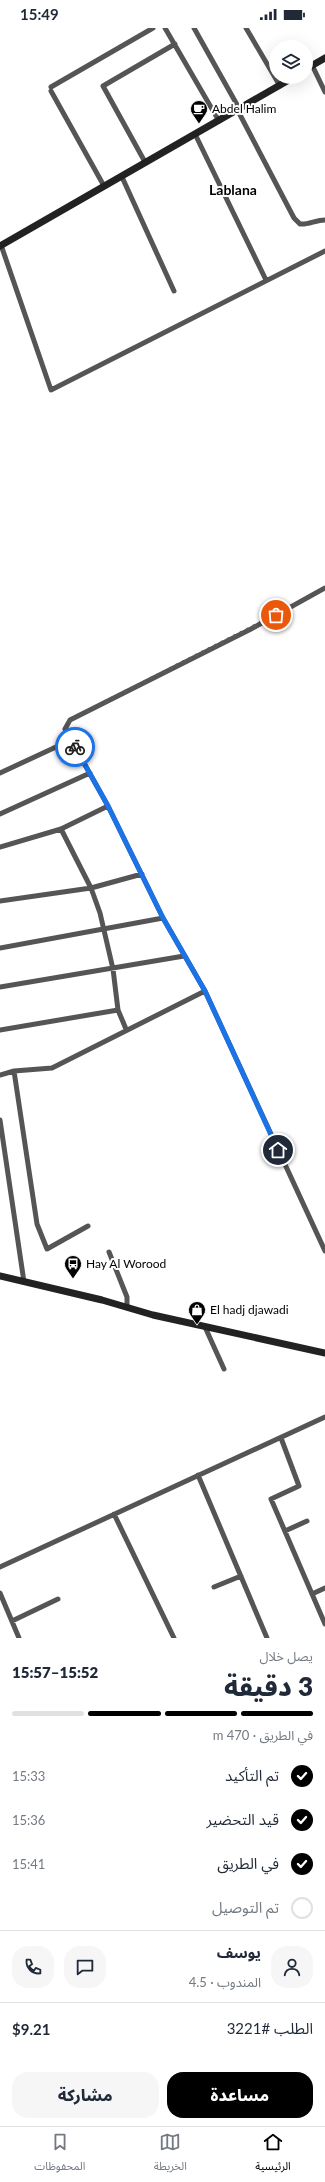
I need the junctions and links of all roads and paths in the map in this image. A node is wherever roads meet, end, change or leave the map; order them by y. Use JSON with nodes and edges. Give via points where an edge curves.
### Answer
{"nodes":[{"id":1,"x":153,"y":28,"type":"edge"},
{"id":2,"x":165,"y":28,"type":"edge"},
{"id":3,"x":194,"y":28,"type":"edge"},
{"id":4,"x":246,"y":28,"type":"edge"},
{"id":5,"x":175,"y":44,"type":"junction"},
{"id":6,"x":325,"y":58,"type":"edge"},
{"id":7,"x":313,"y":65,"type":"edge"},
{"id":8,"x":313,"y":73,"type":"edge"},
{"id":9,"x":283,"y":84,"type":"edge"},
{"id":10,"x":280,"y":86,"type":"junction"},
{"id":11,"x":325,"y":92,"type":"edge"},
{"id":12,"x":239,"y":110,"type":"junction"},
{"id":13,"x":219,"y":121,"type":"junction"},
{"id":14,"x":195,"y":134,"type":"junction"},
{"id":15,"x":145,"y":162,"type":"junction"},
{"id":16,"x":122,"y":176,"type":"junction"},
{"id":17,"x":104,"y":186,"type":"junction"},
{"id":18,"x":325,"y":220,"type":"edge"},
{"id":19,"x":1,"y":246,"type":"edge"},
{"id":20,"x":325,"y":251,"type":"edge"},
{"id":21,"x":266,"y":280,"type":"junction"},
{"id":22,"x":174,"y":291,"type":"dead end"},
{"id":23,"x":325,"y":588,"type":"edge"},
{"id":24,"x":71,"y":740,"type":"junction"},
{"id":25,"x":0,"y":773,"type":"edge"},
{"id":26,"x":90,"y":773,"type":"junction"},
{"id":27,"x":108,"y":806,"type":"junction"},
{"id":28,"x":0,"y":814,"type":"edge"},
{"id":29,"x":61,"y":829,"type":"junction"},
{"id":30,"x":0,"y":847,"type":"edge"},
{"id":31,"x":142,"y":874,"type":"junction"},
{"id":32,"x":91,"y":888,"type":"junction"},
{"id":33,"x":0,"y":901,"type":"edge"},
{"id":34,"x":163,"y":918,"type":"junction"},
{"id":35,"x":103,"y":927,"type":"junction"},
{"id":36,"x":0,"y":948,"type":"edge"},
{"id":37,"x":184,"y":956,"type":"junction"},
{"id":38,"x":113,"y":969,"type":"junction"},
{"id":39,"x":0,"y":987,"type":"edge"},
{"id":40,"x":205,"y":991,"type":"junction"},
{"id":41,"x":118,"y":1010,"type":"junction"},
{"id":42,"x":126,"y":1029,"type":"junction"},
{"id":43,"x":0,"y":1030,"type":"edge"},
{"id":44,"x":14,"y":1071,"type":"junction"},
{"id":45,"x":0,"y":1074,"type":"edge"},
{"id":46,"x":0,"y":1120,"type":"edge"},
{"id":47,"x":88,"y":1226,"type":"dead end"},
{"id":48,"x":325,"y":1251,"type":"edge"},
{"id":49,"x":109,"y":1252,"type":"dead end"},
{"id":50,"x":0,"y":1276,"type":"edge"},
{"id":51,"x":24,"y":1282,"type":"junction"},
{"id":52,"x":127,"y":1307,"type":"junction"},
{"id":53,"x":205,"y":1327,"type":"junction"},
{"id":54,"x":325,"y":1353,"type":"edge"},
{"id":55,"x":224,"y":1369,"type":"dead end"},
{"id":56,"x":325,"y":1417,"type":"edge"},
{"id":57,"x":280,"y":1438,"type":"junction"},
{"id":58,"x":198,"y":1475,"type":"junction"},
{"id":59,"x":114,"y":1514,"type":"junction"},
{"id":60,"x":307,"y":1521,"type":"dead end"},
{"id":61,"x":285,"y":1531,"type":"junction"},
{"id":62,"x":0,"y":1567,"type":"edge"},
{"id":63,"x":241,"y":1576,"type":"junction"},
{"id":64,"x":214,"y":1587,"type":"dead end"},
{"id":65,"x":325,"y":1588,"type":"edge"},
{"id":66,"x":0,"y":1593,"type":"edge"},
{"id":67,"x":312,"y":1594,"type":"junction"},
{"id":68,"x":58,"y":1599,"type":"dead end"},
{"id":69,"x":12,"y":1621,"type":"junction"},
{"id":70,"x":325,"y":1624,"type":"edge"},
{"id":71,"x":19,"y":1638,"type":"edge"},
{"id":72,"x":174,"y":1638,"type":"edge"},
{"id":73,"x":267,"y":1638,"type":"edge"}],
"edges":[{"from":1,"to":17,"type":"street","via":[[51,89]]},
{"from":2,"to":5,"type":"street"},
{"from":3,"to":12,"type":"street"},
{"from":4,"to":10,"type":"street"},
{"from":5,"to":13,"type":"street"},
{"from":5,"to":15,"type":"street","via":[[103,86]]},
{"from":6,"to":7,"type":"street"},
{"from":8,"to":11,"type":"street"},
{"from":9,"to":10,"type":"street"},
{"from":10,"to":12,"type":"street"},
{"from":12,"to":13,"type":"street"},
{"from":12,"to":18,"type":"street","via":[[294,218],[305,225],[315,220]]},
{"from":13,"to":14,"type":"street"},
{"from":14,"to":15,"type":"street"},
{"from":14,"to":21,"type":"street"},
{"from":15,"to":16,"type":"street"},
{"from":16,"to":17,"type":"street"},
{"from":16,"to":22,"type":"street"},
{"from":17,"to":19,"type":"street"},
{"from":19,"to":21,"type":"street","via":[[51,390]]},
{"from":20,"to":21,"type":"street"},
{"from":23,"to":24,"type":"street","via":[[251,629],[70,720],[65,729]]},
{"from":24,"to":25,"type":"street"},
{"from":24,"to":26,"type":"street"},
{"from":26,"to":27,"type":"street"},
{"from":26,"to":28,"type":"street"},
{"from":27,"to":29,"type":"street"},
{"from":27,"to":31,"type":"street"},
{"from":29,"to":30,"type":"street"},
{"from":29,"to":32,"type":"street"},
{"from":31,"to":32,"type":"street"},
{"from":31,"to":34,"type":"street"},
{"from":32,"to":33,"type":"street"},
{"from":32,"to":35,"type":"street"},
{"from":34,"to":35,"type":"street"},
{"from":34,"to":37,"type":"street"},
{"from":35,"to":36,"type":"street"},
{"from":35,"to":38,"type":"street"},
{"from":37,"to":38,"type":"street"},
{"from":37,"to":40,"type":"street"},
{"from":38,"to":39,"type":"street"},
{"from":38,"to":41,"type":"street"},
{"from":40,"to":42,"type":"street"},
{"from":40,"to":48,"type":"street"},
{"from":41,"to":42,"type":"street"},
{"from":41,"to":43,"type":"street"},
{"from":42,"to":44,"type":"street","via":[[52,1068]]},
{"from":44,"to":45,"type":"street"},
{"from":44,"to":47,"type":"street","via":[[37,1224],[46,1249]]},
{"from":46,"to":51,"type":"street"},
{"from":49,"to":52,"type":"street","via":[[127,1297]]},
{"from":50,"to":51,"type":"street"},
{"from":51,"to":52,"type":"street"},
{"from":52,"to":53,"type":"street"},
{"from":53,"to":54,"type":"street"},
{"from":53,"to":55,"type":"street"},
{"from":56,"to":57,"type":"street"},
{"from":57,"to":58,"type":"street"},
{"from":57,"to":61,"type":"street","via":[[299,1486],[271,1499]]},
{"from":58,"to":59,"type":"street"},
{"from":58,"to":63,"type":"street"},
{"from":59,"to":62,"type":"street"},
{"from":59,"to":72,"type":"street"},
{"from":60,"to":61,"type":"street"},
{"from":61,"to":67,"type":"street"},
{"from":63,"to":64,"type":"street"},
{"from":63,"to":73,"type":"street"},
{"from":65,"to":67,"type":"street"},
{"from":66,"to":69,"type":"street"},
{"from":67,"to":70,"type":"street"},
{"from":68,"to":69,"type":"street"},
{"from":69,"to":71,"type":"street"}]}
